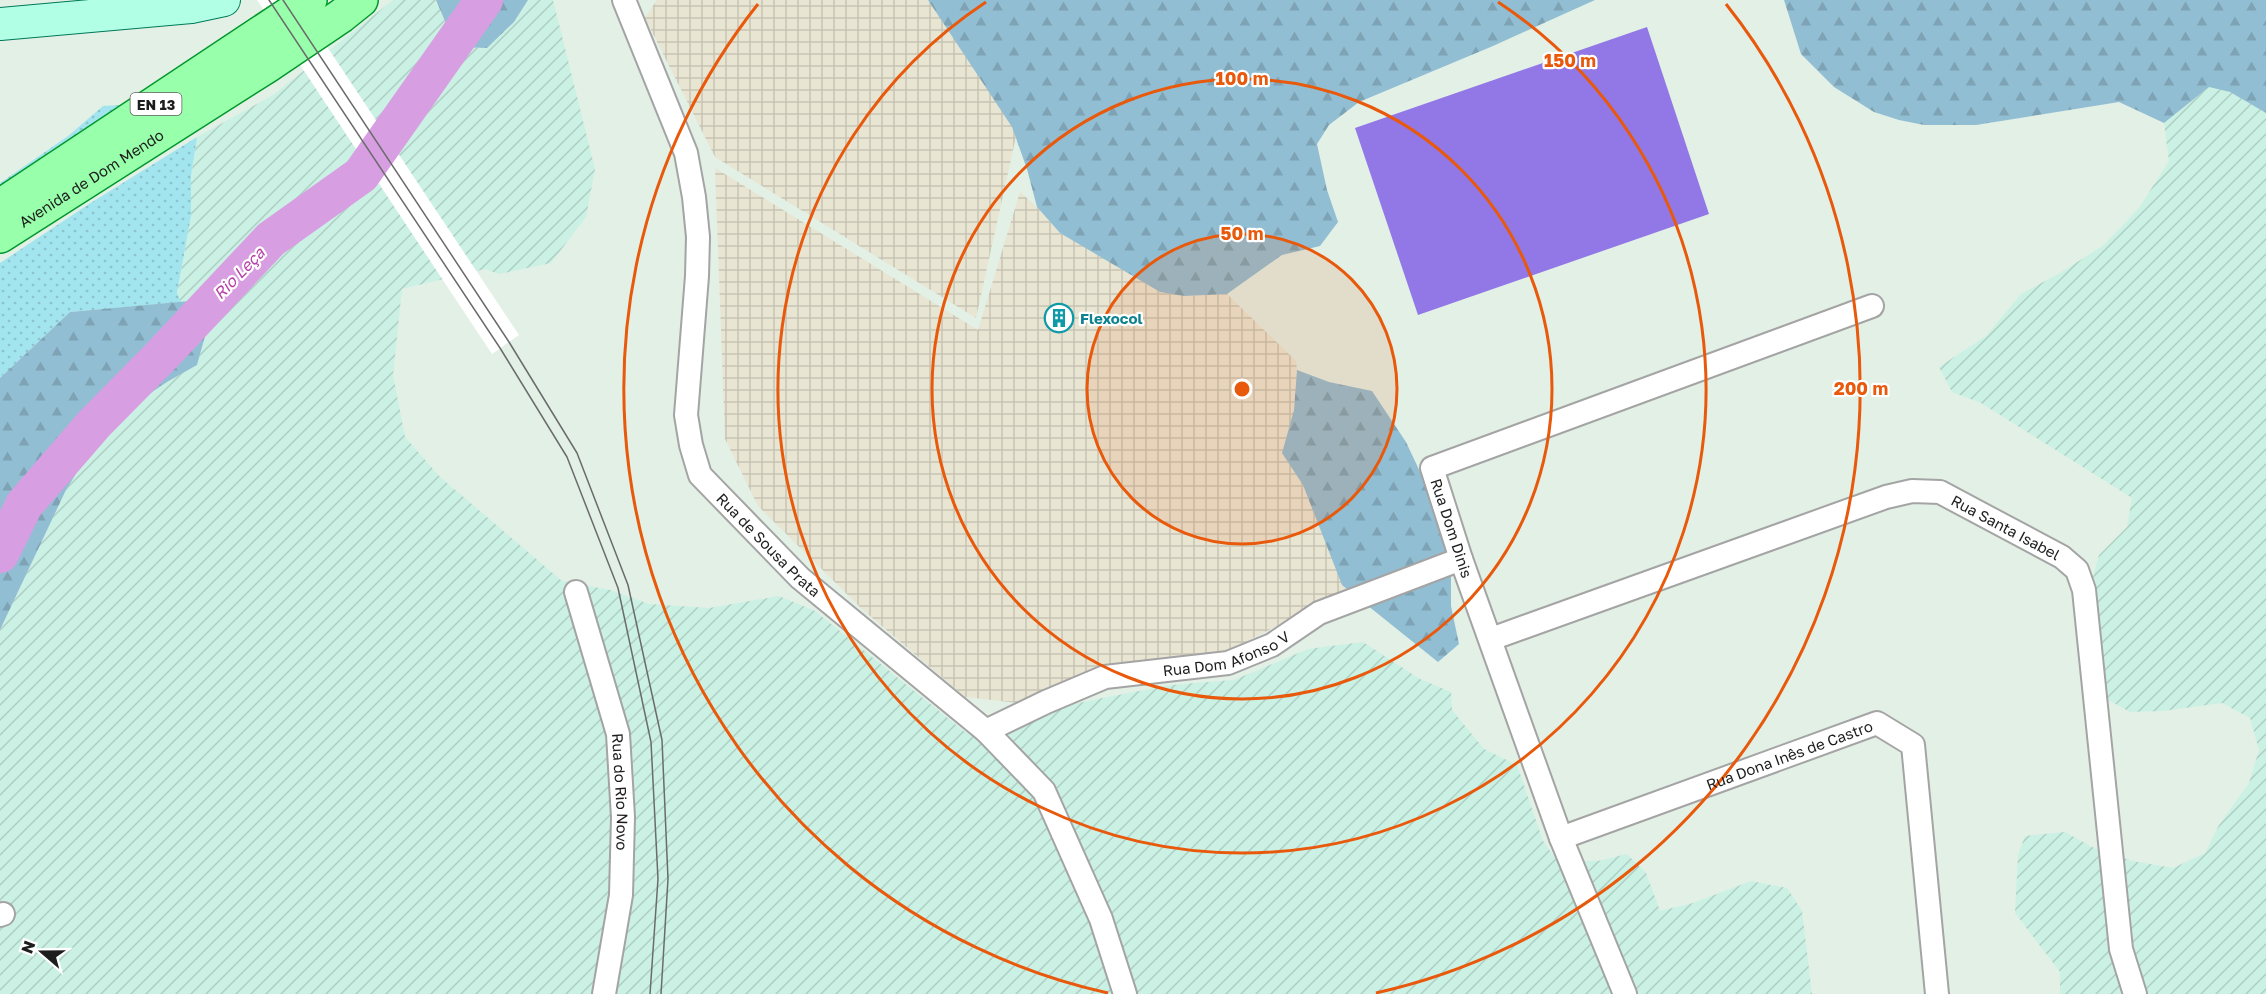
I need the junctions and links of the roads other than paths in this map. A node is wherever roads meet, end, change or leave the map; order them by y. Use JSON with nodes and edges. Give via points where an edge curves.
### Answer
{"nodes":[{"id":1,"x":224,"y":0,"type":"edge"},
{"id":2,"x":310,"y":0,"type":"edge"},
{"id":3,"x":361,"y":0,"type":"edge"},
{"id":4,"x":624,"y":0,"type":"edge"},
{"id":5,"x":0,"y":24,"type":"edge"},
{"id":6,"x":0,"y":206,"type":"edge"},
{"id":7,"x":0,"y":236,"type":"edge"},
{"id":8,"x":1872,"y":306,"type":"dead end"},
{"id":9,"x":1461,"y":560,"type":"junction"},
{"id":10,"x":576,"y":592,"type":"dead end"},
{"id":11,"x":1491,"y":639,"type":"junction"},
{"id":12,"x":986,"y":731,"type":"junction"},
{"id":13,"x":1561,"y":838,"type":"junction"},
{"id":14,"x":604,"y":994,"type":"edge"},
{"id":15,"x":1125,"y":994,"type":"edge"},
{"id":16,"x":1625,"y":994,"type":"edge"},
{"id":17,"x":1937,"y":994,"type":"edge"},
{"id":18,"x":2135,"y":994,"type":"edge"}],
"edges":[{"from":1,"to":5,"type":"street","via":[[191,7]]},
{"from":2,"to":6,"type":"main road","name":"Avenida de Dom Mendo","number":"EN 13"},
{"from":3,"to":7,"type":"main road","name":"Avenida de Dom Mendo","number":"EN 13","via":[[267,66]]},
{"from":4,"to":12,"type":"street","name":"Rua de Sousa Prata","via":[[686,153],[694,197],[697,276],[686,415],[700,475],[800,578]]},
{"from":8,"to":9,"type":"street","name":"Rua Dom Dinis","via":[[1432,468]]},
{"from":9,"to":11,"type":"street","name":"Rua Dom Dinis"},
{"from":9,"to":12,"type":"street","name":"Rua Dom Afonso V","via":[[1319,613],[1272,645],[1228,663],[1104,677]]},
{"from":10,"to":14,"type":"street","name":"Rua do Rio Novo","via":[[618,734],[621,895]]},
{"from":11,"to":13,"type":"street","name":"Rua Dom Dinis"},
{"from":11,"to":18,"type":"street","name":"Rua Santa Isabel","via":[[1912,491],[1940,492],[2062,557],[2077,570],[2084,590],[2121,949]]},
{"from":12,"to":15,"type":"street","name":"Rua de Sousa Prata","via":[[1044,791],[1101,919]]},
{"from":13,"to":16,"type":"street","name":"Rua Dom Dinis"},
{"from":13,"to":17,"type":"street","name":"Rua Dona Inês de Castro","via":[[1877,723],[1913,745]]}]}
